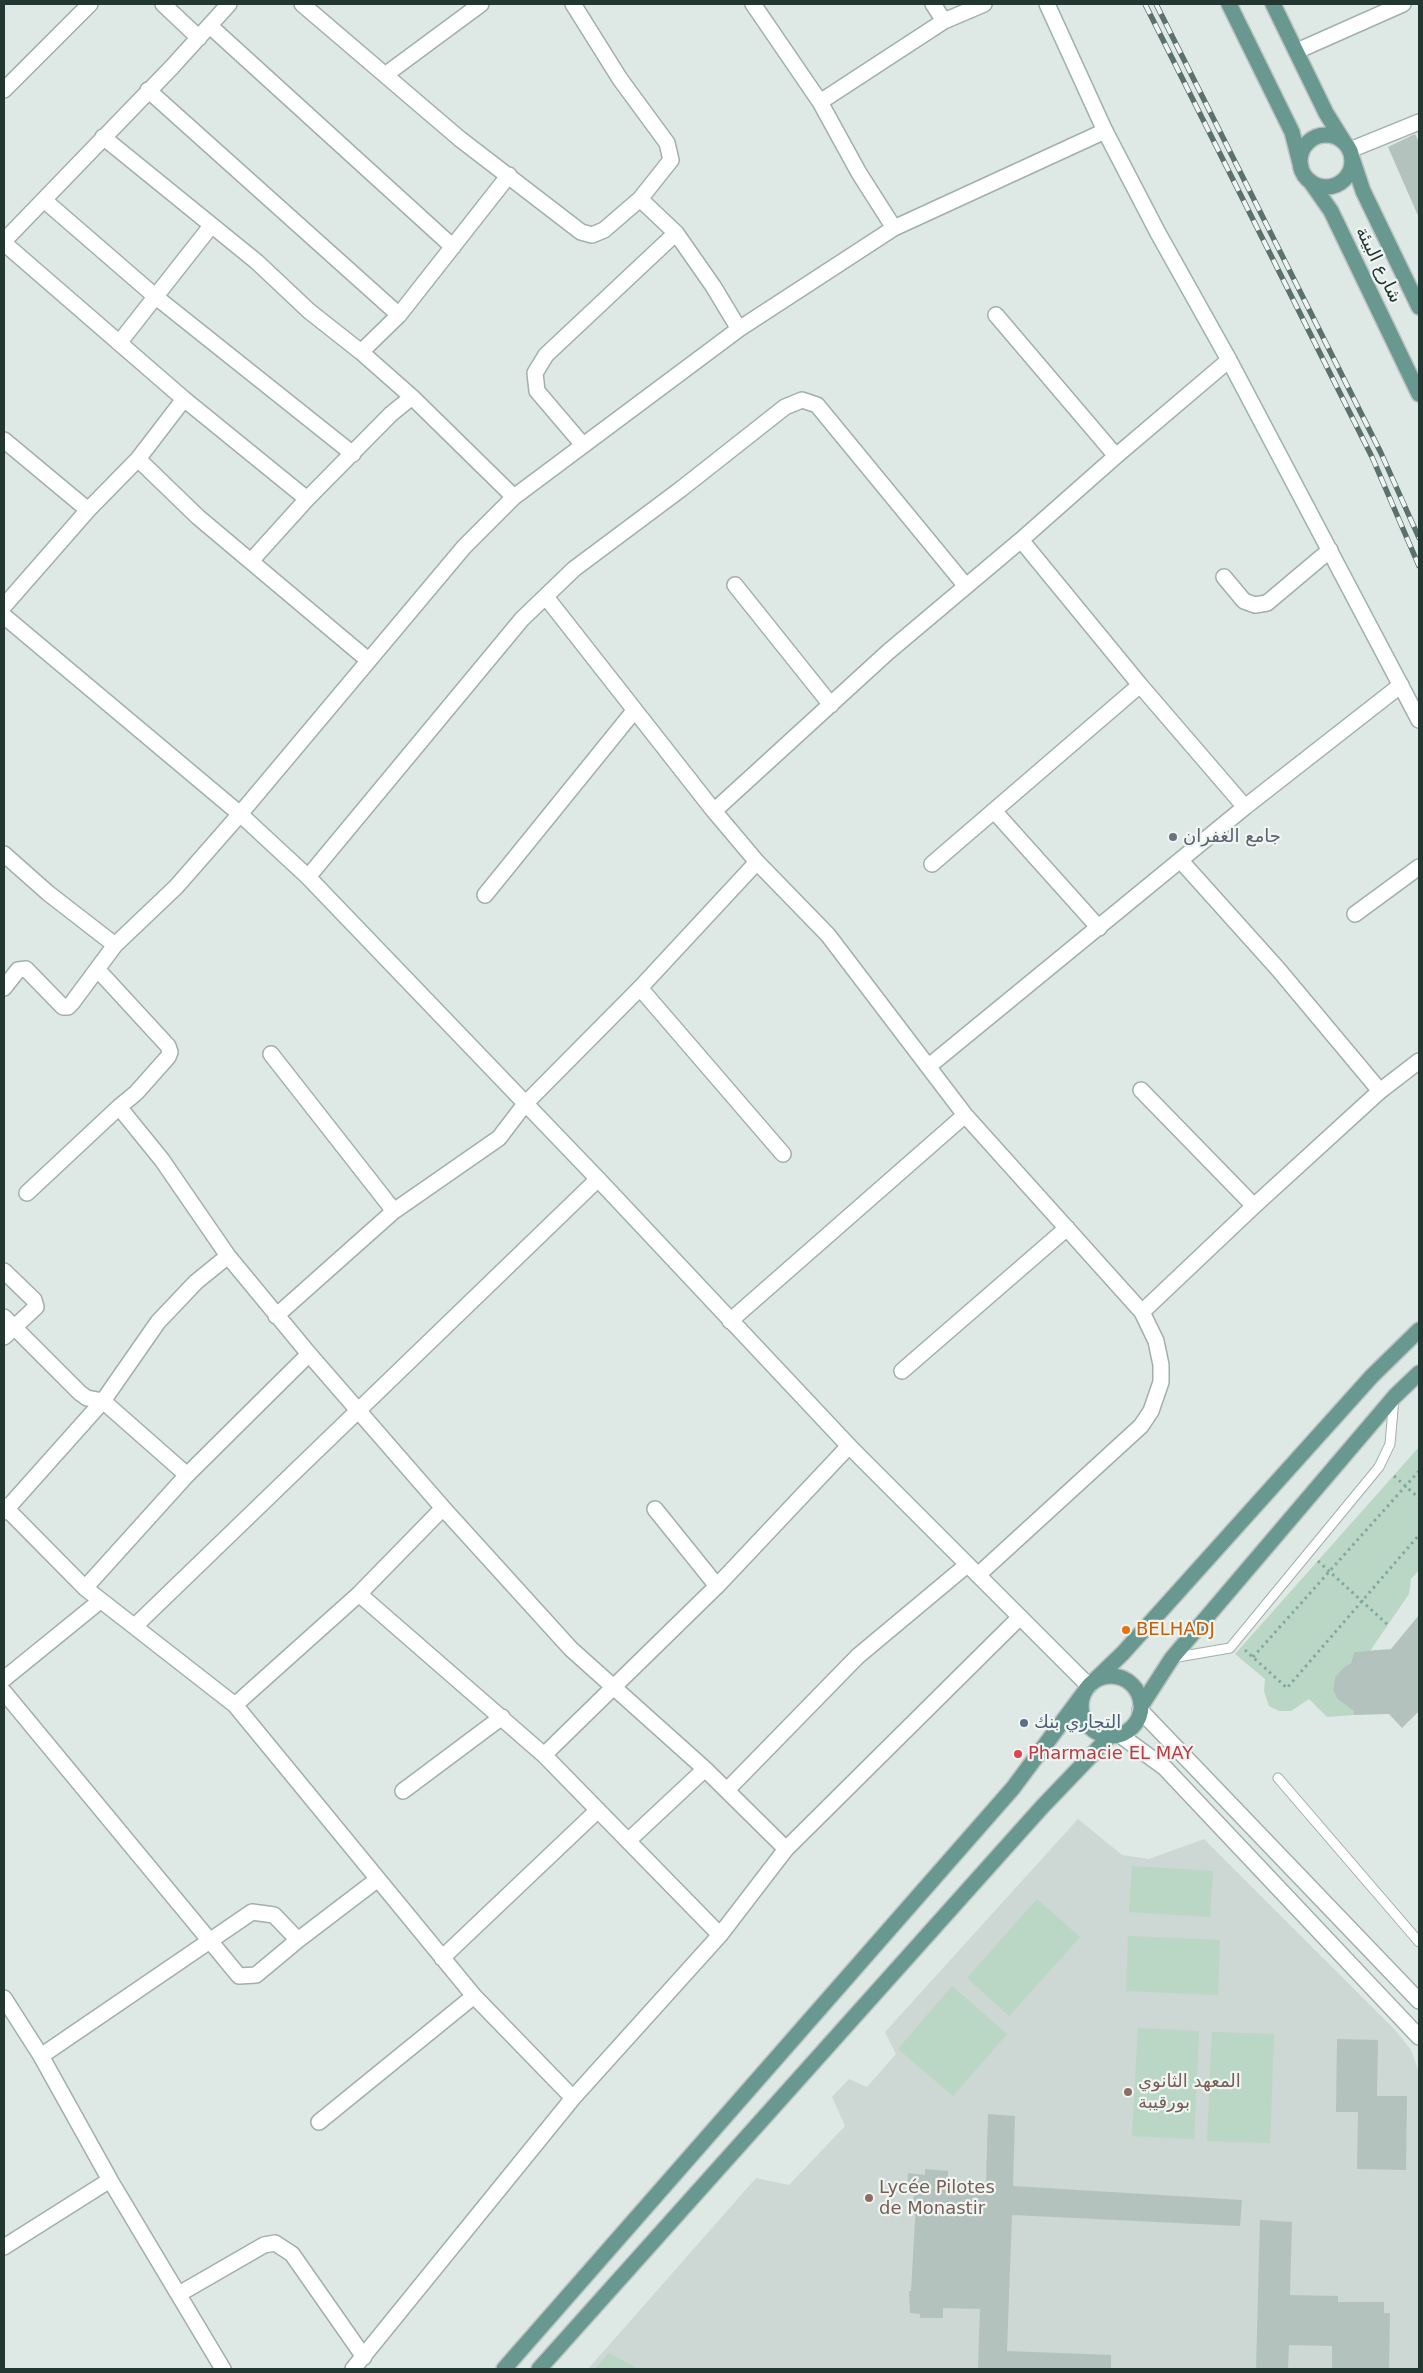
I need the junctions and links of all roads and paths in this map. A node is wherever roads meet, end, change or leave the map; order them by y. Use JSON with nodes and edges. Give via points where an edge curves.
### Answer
{"nodes":[{"id":1,"x":90,"y":4,"type":"edge"},
{"id":2,"x":163,"y":4,"type":"edge"},
{"id":3,"x":229,"y":4,"type":"edge"},
{"id":4,"x":302,"y":4,"type":"edge"},
{"id":5,"x":481,"y":4,"type":"edge"},
{"id":6,"x":573,"y":4,"type":"edge"},
{"id":7,"x":753,"y":4,"type":"edge"},
{"id":8,"x":933,"y":4,"type":"edge"},
{"id":9,"x":984,"y":4,"type":"edge"},
{"id":10,"x":1047,"y":4,"type":"edge"},
{"id":11,"x":1229,"y":4,"type":"edge"},
{"id":12,"x":1274,"y":4,"type":"edge"},
{"id":13,"x":1403,"y":4,"type":"edge"},
{"id":14,"x":944,"y":21,"type":"junction"},
{"id":15,"x":210,"y":26,"type":"junction"},
{"id":16,"x":199,"y":38,"type":"junction"},
{"id":17,"x":1297,"y":51,"type":"junction"},
{"id":18,"x":385,"y":75,"type":"junction"},
{"id":19,"x":4,"y":90,"type":"edge"},
{"id":20,"x":148,"y":90,"type":"junction"},
{"id":21,"x":820,"y":102,"type":"junction"},
{"id":22,"x":1419,"y":122,"type":"edge"},
{"id":23,"x":1105,"y":131,"type":"junction"},
{"id":24,"x":103,"y":137,"type":"junction"},
{"id":25,"x":1349,"y":150,"type":"junction"},
{"id":26,"x":1301,"y":167,"type":"junction"},
{"id":27,"x":509,"y":175,"type":"junction"},
{"id":28,"x":1310,"y":181,"type":"junction"},
{"id":29,"x":640,"y":199,"type":"junction"},
{"id":30,"x":44,"y":200,"type":"junction"},
{"id":31,"x":211,"y":226,"type":"junction"},
{"id":32,"x":894,"y":228,"type":"junction"},
{"id":33,"x":676,"y":233,"type":"junction"},
{"id":34,"x":4,"y":242,"type":"edge"},
{"id":35,"x":454,"y":247,"type":"junction"},
{"id":36,"x":156,"y":297,"type":"junction"},
{"id":37,"x":1419,"y":307,"type":"edge"},
{"id":38,"x":399,"y":315,"type":"junction"},
{"id":39,"x":996,"y":315,"type":"dead end"},
{"id":40,"x":739,"y":329,"type":"junction"},
{"id":41,"x":119,"y":344,"type":"junction"},
{"id":42,"x":361,"y":352,"type":"junction"},
{"id":43,"x":1229,"y":360,"type":"junction"},
{"id":44,"x":1419,"y":394,"type":"edge"},
{"id":45,"x":412,"y":397,"type":"junction"},
{"id":46,"x":184,"y":399,"type":"junction"},
{"id":47,"x":4,"y":440,"type":"edge"},
{"id":48,"x":583,"y":445,"type":"junction"},
{"id":49,"x":353,"y":454,"type":"junction"},
{"id":50,"x":1116,"y":456,"type":"junction"},
{"id":51,"x":138,"y":459,"type":"junction"},
{"id":52,"x":514,"y":497,"type":"junction"},
{"id":53,"x":307,"y":499,"type":"junction"},
{"id":54,"x":88,"y":510,"type":"junction"},
{"id":55,"x":1021,"y":540,"type":"junction"},
{"id":56,"x":1330,"y":550,"type":"junction"},
{"id":57,"x":251,"y":561,"type":"junction"},
{"id":58,"x":1224,"y":577,"type":"dead end"},
{"id":59,"x":735,"y":585,"type":"dead end"},
{"id":60,"x":966,"y":586,"type":"junction"},
{"id":61,"x":546,"y":597,"type":"junction"},
{"id":62,"x":4,"y":606,"type":"edge"},
{"id":63,"x":4,"y":616,"type":"edge"},
{"id":64,"x":368,"y":660,"type":"junction"},
{"id":65,"x":1140,"y":685,"type":"junction"},
{"id":66,"x":1401,"y":685,"type":"junction"},
{"id":67,"x":831,"y":705,"type":"junction"},
{"id":68,"x":634,"y":711,"type":"junction"},
{"id":69,"x":1419,"y":720,"type":"edge"},
{"id":70,"x":1246,"y":807,"type":"junction"},
{"id":71,"x":714,"y":811,"type":"junction"},
{"id":72,"x":995,"y":812,"type":"junction"},
{"id":73,"x":240,"y":814,"type":"junction"},
{"id":74,"x":4,"y":854,"type":"edge"},
{"id":75,"x":1181,"y":861,"type":"junction"},
{"id":76,"x":757,"y":862,"type":"junction"},
{"id":77,"x":932,"y":864,"type":"dead end"},
{"id":78,"x":1419,"y":867,"type":"edge"},
{"id":79,"x":308,"y":877,"type":"junction"},
{"id":80,"x":485,"y":895,"type":"dead end"},
{"id":81,"x":1356,"y":914,"type":"dead end"},
{"id":82,"x":1099,"y":928,"type":"junction"},
{"id":83,"x":115,"y":945,"type":"junction"},
{"id":84,"x":98,"y":970,"type":"junction"},
{"id":85,"x":4,"y":988,"type":"edge"},
{"id":86,"x":640,"y":988,"type":"junction"},
{"id":87,"x":271,"y":1054,"type":"dead end"},
{"id":88,"x":1419,"y":1061,"type":"edge"},
{"id":89,"x":929,"y":1066,"type":"junction"},
{"id":90,"x":1141,"y":1090,"type":"dead end"},
{"id":91,"x":1380,"y":1092,"type":"junction"},
{"id":92,"x":525,"y":1104,"type":"junction"},
{"id":93,"x":119,"y":1107,"type":"junction"},
{"id":94,"x":965,"y":1115,"type":"junction"},
{"id":95,"x":783,"y":1154,"type":"dead end"},
{"id":96,"x":598,"y":1179,"type":"junction"},
{"id":97,"x":28,"y":1193,"type":"dead end"},
{"id":98,"x":1254,"y":1206,"type":"junction"},
{"id":99,"x":394,"y":1211,"type":"junction"},
{"id":100,"x":1067,"y":1228,"type":"junction"},
{"id":101,"x":228,"y":1256,"type":"junction"},
{"id":102,"x":4,"y":1271,"type":"edge"},
{"id":103,"x":1142,"y":1312,"type":"junction"},
{"id":104,"x":276,"y":1316,"type":"junction"},
{"id":105,"x":730,"y":1320,"type":"junction"},
{"id":106,"x":7,"y":1327,"type":"edge"},
{"id":107,"x":1419,"y":1330,"type":"edge"},
{"id":108,"x":309,"y":1354,"type":"junction"},
{"id":109,"x":902,"y":1371,"type":"dead end"},
{"id":110,"x":1419,"y":1373,"type":"edge"},
{"id":111,"x":1395,"y":1396,"type":"junction"},
{"id":112,"x":102,"y":1401,"type":"junction"},
{"id":113,"x":358,"y":1410,"type":"junction"},
{"id":114,"x":849,"y":1446,"type":"junction"},
{"id":115,"x":1419,"y":1471,"type":"edge"},
{"id":116,"x":187,"y":1475,"type":"junction"},
{"id":117,"x":1394,"y":1476,"type":"dead end"},
{"id":118,"x":1406,"y":1486,"type":"junction"},
{"id":119,"x":1419,"y":1498,"type":"edge"},
{"id":120,"x":443,"y":1508,"type":"junction"},
{"id":121,"x":5,"y":1509,"type":"edge"},
{"id":122,"x":655,"y":1509,"type":"dead end"},
{"id":123,"x":1419,"y":1535,"type":"edge"},
{"id":124,"x":1318,"y":1561,"type":"dead end"},
{"id":125,"x":973,"y":1570,"type":"junction"},
{"id":126,"x":1329,"y":1572,"type":"junction"},
{"id":127,"x":717,"y":1586,"type":"junction"},
{"id":128,"x":85,"y":1588,"type":"junction"},
{"id":129,"x":359,"y":1594,"type":"junction"},
{"id":130,"x":100,"y":1601,"type":"junction"},
{"id":131,"x":1362,"y":1601,"type":"junction"},
{"id":132,"x":1020,"y":1617,"type":"junction"},
{"id":133,"x":1388,"y":1624,"type":"dead end"},
{"id":134,"x":135,"y":1626,"type":"junction"},
{"id":135,"x":1241,"y":1647,"type":"dead end"},
{"id":136,"x":1253,"y":1657,"type":"junction"},
{"id":137,"x":1172,"y":1658,"type":"junction"},
{"id":138,"x":4,"y":1679,"type":"edge"},
{"id":139,"x":613,"y":1686,"type":"junction"},
{"id":140,"x":1089,"y":1687,"type":"junction"},
{"id":141,"x":4,"y":1692,"type":"edge"},
{"id":142,"x":235,"y":1705,"type":"junction"},
{"id":143,"x":1141,"y":1708,"type":"junction"},
{"id":144,"x":502,"y":1717,"type":"junction"},
{"id":145,"x":1115,"y":1736,"type":"junction"},
{"id":146,"x":544,"y":1755,"type":"junction"},
{"id":147,"x":705,"y":1769,"type":"junction"},
{"id":148,"x":1278,"y":1778,"type":"dead end"},
{"id":149,"x":727,"y":1790,"type":"junction"},
{"id":150,"x":403,"y":1792,"type":"dead end"},
{"id":151,"x":598,"y":1810,"type":"junction"},
{"id":152,"x":629,"y":1840,"type":"junction"},
{"id":153,"x":786,"y":1849,"type":"junction"},
{"id":154,"x":378,"y":1879,"type":"junction"},
{"id":155,"x":720,"y":1935,"type":"junction"},
{"id":156,"x":298,"y":1940,"type":"junction"},
{"id":157,"x":210,"y":1941,"type":"junction"},
{"id":158,"x":1419,"y":1942,"type":"edge"},
{"id":159,"x":442,"y":1958,"type":"junction"},
{"id":160,"x":474,"y":1996,"type":"junction"},
{"id":161,"x":4,"y":2000,"type":"edge"},
{"id":162,"x":1419,"y":2001,"type":"edge"},
{"id":163,"x":1419,"y":2037,"type":"edge"},
{"id":164,"x":41,"y":2056,"type":"junction"},
{"id":165,"x":573,"y":2098,"type":"junction"},
{"id":166,"x":319,"y":2122,"type":"dead end"},
{"id":167,"x":110,"y":2180,"type":"junction"},
{"id":168,"x":4,"y":2248,"type":"edge"},
{"id":169,"x":179,"y":2294,"type":"junction"},
{"id":170,"x":364,"y":2357,"type":"junction"},
{"id":171,"x":216,"y":2367,"type":"edge"},
{"id":172,"x":353,"y":2369,"type":"edge"},
{"id":173,"x":504,"y":2369,"type":"edge"},
{"id":174,"x":539,"y":2369,"type":"edge"}],
"edges":[{"from":1,"to":19,"type":"street"},
{"from":2,"to":16,"type":"street"},
{"from":3,"to":15,"type":"street"},
{"from":4,"to":18,"type":"street"},
{"from":5,"to":18,"type":"street"},
{"from":6,"to":29,"type":"street","via":[[671,152],[667,167]]},
{"from":7,"to":21,"type":"street"},
{"from":8,"to":14,"type":"street"},
{"from":9,"to":14,"type":"street"},
{"from":10,"to":23,"type":"street"},
{"from":11,"to":26,"type":"main road","via":[[1292,132]]},
{"from":12,"to":17,"type":"main road","name":"شارع البيئة"},
{"from":13,"to":17,"type":"street"},
{"from":14,"to":21,"type":"street"},
{"from":15,"to":16,"type":"street"},
{"from":15,"to":35,"type":"street"},
{"from":16,"to":20,"type":"street"},
{"from":17,"to":25,"type":"main road","name":"شارع البيئة","via":[[1326,113]]},
{"from":18,"to":27,"type":"street","via":[[460,139]]},
{"from":20,"to":24,"type":"street"},
{"from":20,"to":38,"type":"street"},
{"from":21,"to":32,"type":"street"},
{"from":22,"to":25,"type":"street"},
{"from":23,"to":32,"type":"street"},
{"from":23,"to":43,"type":"street"},
{"from":24,"to":30,"type":"street"},
{"from":24,"to":31,"type":"street"},
{"from":25,"to":26,"type":"main road","via":[[1330,135],[1314,138],[1303,151]]},
{"from":25,"to":28,"type":"main road","via":[[1352,167],[1342,181],[1326,187]]},
{"from":25,"to":37,"type":"main road","name":"شارع البيئة","via":[[1363,191]]},
{"from":26,"to":28,"type":"main road"},
{"from":27,"to":29,"type":"street","via":[[581,232],[592,235],[604,230]]},
{"from":27,"to":35,"type":"street"},
{"from":28,"to":44,"type":"main road","name":"شارع البيئة","via":[[1331,211]]},
{"from":29,"to":33,"type":"street"},
{"from":30,"to":34,"type":"street"},
{"from":30,"to":36,"type":"street"},
{"from":31,"to":36,"type":"street"},
{"from":31,"to":42,"type":"street","via":[[258,262],[309,310]]},
{"from":32,"to":40,"type":"street"},
{"from":33,"to":40,"type":"street"},
{"from":33,"to":48,"type":"street","via":[[546,355],[535,373],[537,392]]},
{"from":34,"to":41,"type":"street"},
{"from":35,"to":38,"type":"street"},
{"from":36,"to":41,"type":"street"},
{"from":36,"to":49,"type":"street"},
{"from":38,"to":42,"type":"street"},
{"from":39,"to":50,"type":"street"},
{"from":40,"to":48,"type":"street"},
{"from":41,"to":46,"type":"street"},
{"from":42,"to":45,"type":"street"},
{"from":43,"to":50,"type":"street"},
{"from":43,"to":56,"type":"street"},
{"from":45,"to":49,"type":"street"},
{"from":45,"to":52,"type":"street"},
{"from":46,"to":51,"type":"street"},
{"from":46,"to":53,"type":"street"},
{"from":47,"to":54,"type":"street"},
{"from":48,"to":52,"type":"street"},
{"from":49,"to":53,"type":"street"},
{"from":50,"to":55,"type":"street"},
{"from":51,"to":54,"type":"street"},
{"from":51,"to":57,"type":"street","via":[[198,517]]},
{"from":52,"to":64,"type":"street","via":[[464,547]]},
{"from":53,"to":57,"type":"street"},
{"from":54,"to":62,"type":"street"},
{"from":55,"to":60,"type":"street"},
{"from":55,"to":65,"type":"street"},
{"from":56,"to":58,"type":"street","via":[[1267,603],[1255,605],[1244,601]]},
{"from":56,"to":66,"type":"street"},
{"from":57,"to":64,"type":"street"},
{"from":59,"to":67,"type":"street"},
{"from":60,"to":61,"type":"street","via":[[817,405],[802,400],[785,407],[574,569]]},
{"from":60,"to":67,"type":"street"},
{"from":61,"to":68,"type":"street"},
{"from":61,"to":79,"type":"street","via":[[522,619]]},
{"from":63,"to":73,"type":"street"},
{"from":64,"to":73,"type":"street"},
{"from":65,"to":70,"type":"street"},
{"from":65,"to":72,"type":"street"},
{"from":66,"to":69,"type":"street"},
{"from":66,"to":70,"type":"street"},
{"from":67,"to":71,"type":"street"},
{"from":68,"to":71,"type":"street"},
{"from":68,"to":80,"type":"street"},
{"from":70,"to":75,"type":"street"},
{"from":71,"to":76,"type":"street"},
{"from":72,"to":77,"type":"street"},
{"from":72,"to":82,"type":"street"},
{"from":73,"to":79,"type":"street"},
{"from":73,"to":83,"type":"street","via":[[176,887]]},
{"from":74,"to":83,"type":"street"},
{"from":75,"to":82,"type":"street"},
{"from":75,"to":91,"type":"street","via":[[1278,969]]},
{"from":76,"to":86,"type":"street"},
{"from":76,"to":89,"type":"street","via":[[828,936]]},
{"from":78,"to":81,"type":"street"},
{"from":79,"to":92,"type":"street"},
{"from":82,"to":89,"type":"street"},
{"from":83,"to":84,"type":"street"},
{"from":84,"to":85,"type":"street","via":[[68,1007],[63,1007],[26,969],[18,970]]},
{"from":84,"to":93,"type":"street","via":[[170,1052],[136,1093]]},
{"from":86,"to":92,"type":"street"},
{"from":86,"to":95,"type":"street"},
{"from":87,"to":99,"type":"street"},
{"from":88,"to":91,"type":"street"},
{"from":89,"to":94,"type":"street"},
{"from":90,"to":98,"type":"street"},
{"from":91,"to":98,"type":"street"},
{"from":92,"to":96,"type":"street"},
{"from":92,"to":99,"type":"street","via":[[499,1138]]},
{"from":93,"to":97,"type":"street"},
{"from":93,"to":101,"type":"street","via":[[162,1160]]},
{"from":94,"to":100,"type":"street"},
{"from":94,"to":105,"type":"street"},
{"from":96,"to":105,"type":"street"},
{"from":96,"to":113,"type":"street"},
{"from":98,"to":103,"type":"street"},
{"from":99,"to":104,"type":"street"},
{"from":100,"to":103,"type":"street"},
{"from":100,"to":109,"type":"street"},
{"from":101,"to":104,"type":"street"},
{"from":101,"to":112,"type":"street","via":[[196,1282],[158,1322]]},
{"from":102,"to":106,"type":"street","via":[[34,1300],[36,1307]]},
{"from":103,"to":125,"type":"street","via":[[1156,1341],[1161,1365],[1162,1382],[1151,1411],[1141,1426]]},
{"from":104,"to":108,"type":"street"},
{"from":105,"to":114,"type":"street"},
{"from":106,"to":112,"type":"street","via":[[80,1393]]},
{"from":107,"to":140,"type":"main road","via":[[1372,1376]]},
{"from":108,"to":113,"type":"street"},
{"from":108,"to":116,"type":"street"},
{"from":110,"to":111,"type":"main road"},
{"from":111,"to":137,"type":"main road"},
{"from":111,"to":137,"type":"lane","via":[[1390,1444],[1378,1467],[1230,1648]]},
{"from":112,"to":116,"type":"street"},
{"from":112,"to":121,"type":"street"},
{"from":113,"to":120,"type":"street"},
{"from":113,"to":134,"type":"street"},
{"from":114,"to":125,"type":"street"},
{"from":114,"to":127,"type":"street"},
{"from":115,"to":118,"type":"path"},
{"from":116,"to":128,"type":"street"},
{"from":117,"to":118,"type":"path"},
{"from":118,"to":119,"type":"path"},
{"from":118,"to":126,"type":"path"},
{"from":120,"to":129,"type":"street"},
{"from":120,"to":139,"type":"street","via":[[571,1649]]},
{"from":121,"to":128,"type":"street"},
{"from":122,"to":127,"type":"street"},
{"from":123,"to":131,"type":"path"},
{"from":124,"to":126,"type":"path"},
{"from":125,"to":132,"type":"street"},
{"from":125,"to":149,"type":"street","via":[[858,1656]]},
{"from":126,"to":131,"type":"path"},
{"from":126,"to":136,"type":"path"},
{"from":127,"to":139,"type":"street"},
{"from":128,"to":130,"type":"street"},
{"from":129,"to":142,"type":"street"},
{"from":129,"to":144,"type":"street"},
{"from":130,"to":134,"type":"street"},
{"from":130,"to":138,"type":"street"},
{"from":131,"to":133,"type":"path"},
{"from":131,"to":136,"type":"path","via":[[1287,1688]]},
{"from":132,"to":140,"type":"street"},
{"from":132,"to":153,"type":"street"},
{"from":134,"to":142,"type":"street"},
{"from":135,"to":136,"type":"path"},
{"from":137,"to":143,"type":"main road"},
{"from":139,"to":146,"type":"street"},
{"from":139,"to":147,"type":"street"},
{"from":140,"to":143,"type":"main road","via":[[1113,1676],[1130,1682],[1140,1697]]},
{"from":140,"to":145,"type":"main road","via":[[1081,1713],[1085,1722],[1099,1734]]},
{"from":140,"to":173,"type":"main road","via":[[1013,1788]]},
{"from":141,"to":157,"type":"street"},
{"from":142,"to":154,"type":"street"},
{"from":143,"to":145,"type":"main road","via":[[1135,1725]]},
{"from":143,"to":162,"type":"street"},
{"from":144,"to":146,"type":"street"},
{"from":144,"to":150,"type":"street"},
{"from":145,"to":163,"type":"street","via":[[1165,1768]]},
{"from":145,"to":174,"type":"main road","via":[[1042,1807]]},
{"from":146,"to":151,"type":"street"},
{"from":147,"to":149,"type":"street"},
{"from":147,"to":152,"type":"street"},
{"from":148,"to":158,"type":"lane"},
{"from":149,"to":153,"type":"street"},
{"from":151,"to":152,"type":"street"},
{"from":151,"to":159,"type":"street"},
{"from":152,"to":155,"type":"street"},
{"from":153,"to":155,"type":"street"},
{"from":154,"to":156,"type":"street"},
{"from":154,"to":159,"type":"street"},
{"from":155,"to":165,"type":"street"},
{"from":156,"to":157,"type":"street","via":[[274,1915],[252,1912]]},
{"from":156,"to":157,"type":"street","via":[[256,1975],[248,1976],[239,1976]]},
{"from":157,"to":164,"type":"street"},
{"from":159,"to":160,"type":"street"},
{"from":160,"to":165,"type":"street"},
{"from":160,"to":166,"type":"street"},
{"from":161,"to":164,"type":"street"},
{"from":164,"to":167,"type":"street"},
{"from":165,"to":170,"type":"street"},
{"from":167,"to":168,"type":"street"},
{"from":167,"to":169,"type":"street"},
{"from":169,"to":170,"type":"street","via":[[264,2245],[275,2243],[292,2254]]},
{"from":169,"to":171,"type":"street"},
{"from":170,"to":172,"type":"street"}]}
